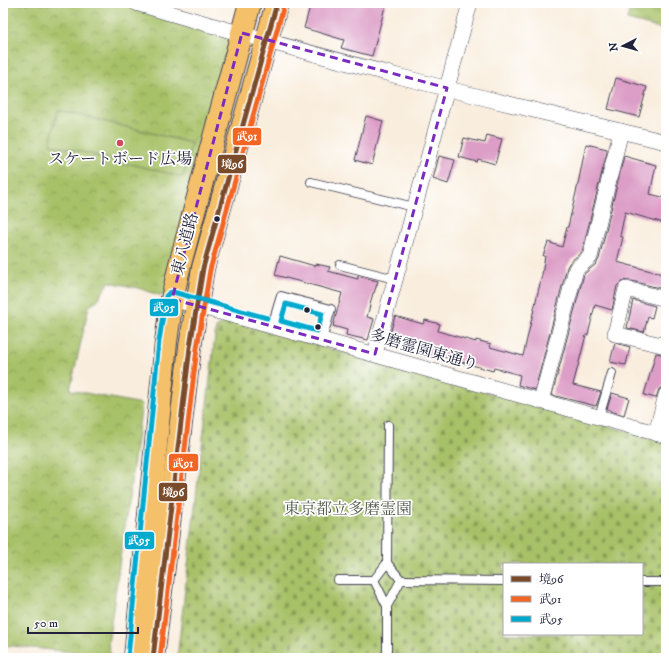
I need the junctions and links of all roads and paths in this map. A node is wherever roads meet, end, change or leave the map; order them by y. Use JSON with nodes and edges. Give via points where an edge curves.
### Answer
{"nodes":[{"id":1,"x":136,"y":3,"type":"edge"},
{"id":2,"x":250,"y":3,"type":"edge"},
{"id":3,"x":277,"y":3,"type":"edge"},
{"id":4,"x":470,"y":3,"type":"edge"},
{"id":5,"x":242,"y":33,"type":"junction"},
{"id":6,"x":266,"y":40,"type":"junction"},
{"id":7,"x":447,"y":88,"type":"junction"},
{"id":8,"x":621,"y":131,"type":"junction"},
{"id":9,"x":666,"y":142,"type":"edge"},
{"id":10,"x":312,"y":182,"type":"dead end"},
{"id":11,"x":414,"y":207,"type":"junction"},
{"id":12,"x":340,"y":265,"type":"dead end"},
{"id":13,"x":395,"y":279,"type":"junction"},
{"id":14,"x":172,"y":299,"type":"junction"},
{"id":15,"x":666,"y":299,"type":"edge"},
{"id":16,"x":196,"y":306,"type":"junction"},
{"id":17,"x":272,"y":326,"type":"junction"},
{"id":18,"x":322,"y":340,"type":"junction"},
{"id":19,"x":666,"y":346,"type":"edge"},
{"id":20,"x":375,"y":354,"type":"junction"},
{"id":21,"x":612,"y":373,"type":"dead end"},
{"id":22,"x":666,"y":395,"type":"edge"},
{"id":23,"x":541,"y":401,"type":"junction"},
{"id":24,"x":599,"y":417,"type":"junction"},
{"id":25,"x":388,"y":425,"type":"dead end"},
{"id":26,"x":661,"y":434,"type":"edge"},
{"id":27,"x":387,"y":563,"type":"junction"},
{"id":28,"x":338,"y":580,"type":"dead end"},
{"id":29,"x":374,"y":580,"type":"junction"},
{"id":30,"x":401,"y":580,"type":"junction"},
{"id":31,"x":503,"y":581,"type":"edge"},
{"id":32,"x":643,"y":582,"type":"edge"},
{"id":33,"x":666,"y":582,"type":"edge"},
{"id":34,"x":387,"y":606,"type":"junction"},
{"id":35,"x":135,"y":658,"type":"edge"},
{"id":36,"x":153,"y":658,"type":"edge"},
{"id":37,"x":387,"y":658,"type":"edge"}],
"edges":[{"from":1,"to":5,"type":"street"},
{"from":2,"to":5,"type":"main road","name":"東八道路"},
{"from":3,"to":6,"type":"main road","name":"東八道路"},
{"from":4,"to":7,"type":"street"},
{"from":5,"to":6,"type":"street"},
{"from":5,"to":14,"type":"main road","name":"東八道路"},
{"from":6,"to":7,"type":"street"},
{"from":6,"to":16,"type":"main road","name":"東八道路","via":[[203,268]]},
{"from":7,"to":8,"type":"street"},
{"from":7,"to":11,"type":"street"},
{"from":8,"to":9,"type":"street"},
{"from":8,"to":23,"type":"street","via":[[590,257],[576,269]]},
{"from":10,"to":11,"type":"lane"},
{"from":11,"to":13,"type":"street"},
{"from":12,"to":13,"type":"lane"},
{"from":13,"to":20,"type":"street"},
{"from":14,"to":16,"type":"street","name":"多磨霊園東通り"},
{"from":14,"to":35,"type":"main road","name":"東八道路"},
{"from":15,"to":19,"type":"street","via":[[626,289],[615,334]]},
{"from":16,"to":17,"type":"street","name":"多磨霊園東通り"},
{"from":16,"to":36,"type":"main road","name":"東八道路"},
{"from":17,"to":18,"type":"street","name":"多磨霊園東通り"},
{"from":17,"to":18,"type":"lane","via":[[281,296],[331,309]]},
{"from":18,"to":20,"type":"street","name":"多磨霊園東通り"},
{"from":20,"to":23,"type":"street","name":"多磨霊園東通り"},
{"from":21,"to":24,"type":"lane"},
{"from":22,"to":26,"type":"street"},
{"from":23,"to":24,"type":"street","name":"多磨霊園東通り"},
{"from":24,"to":26,"type":"street","name":"多磨霊園東通り"},
{"from":25,"to":27,"type":"lane"},
{"from":27,"to":29,"type":"lane"},
{"from":27,"to":30,"type":"lane"},
{"from":28,"to":29,"type":"lane"},
{"from":29,"to":34,"type":"lane"},
{"from":30,"to":31,"type":"lane"},
{"from":30,"to":34,"type":"lane"},
{"from":32,"to":33,"type":"lane"},
{"from":34,"to":37,"type":"lane"}]}
